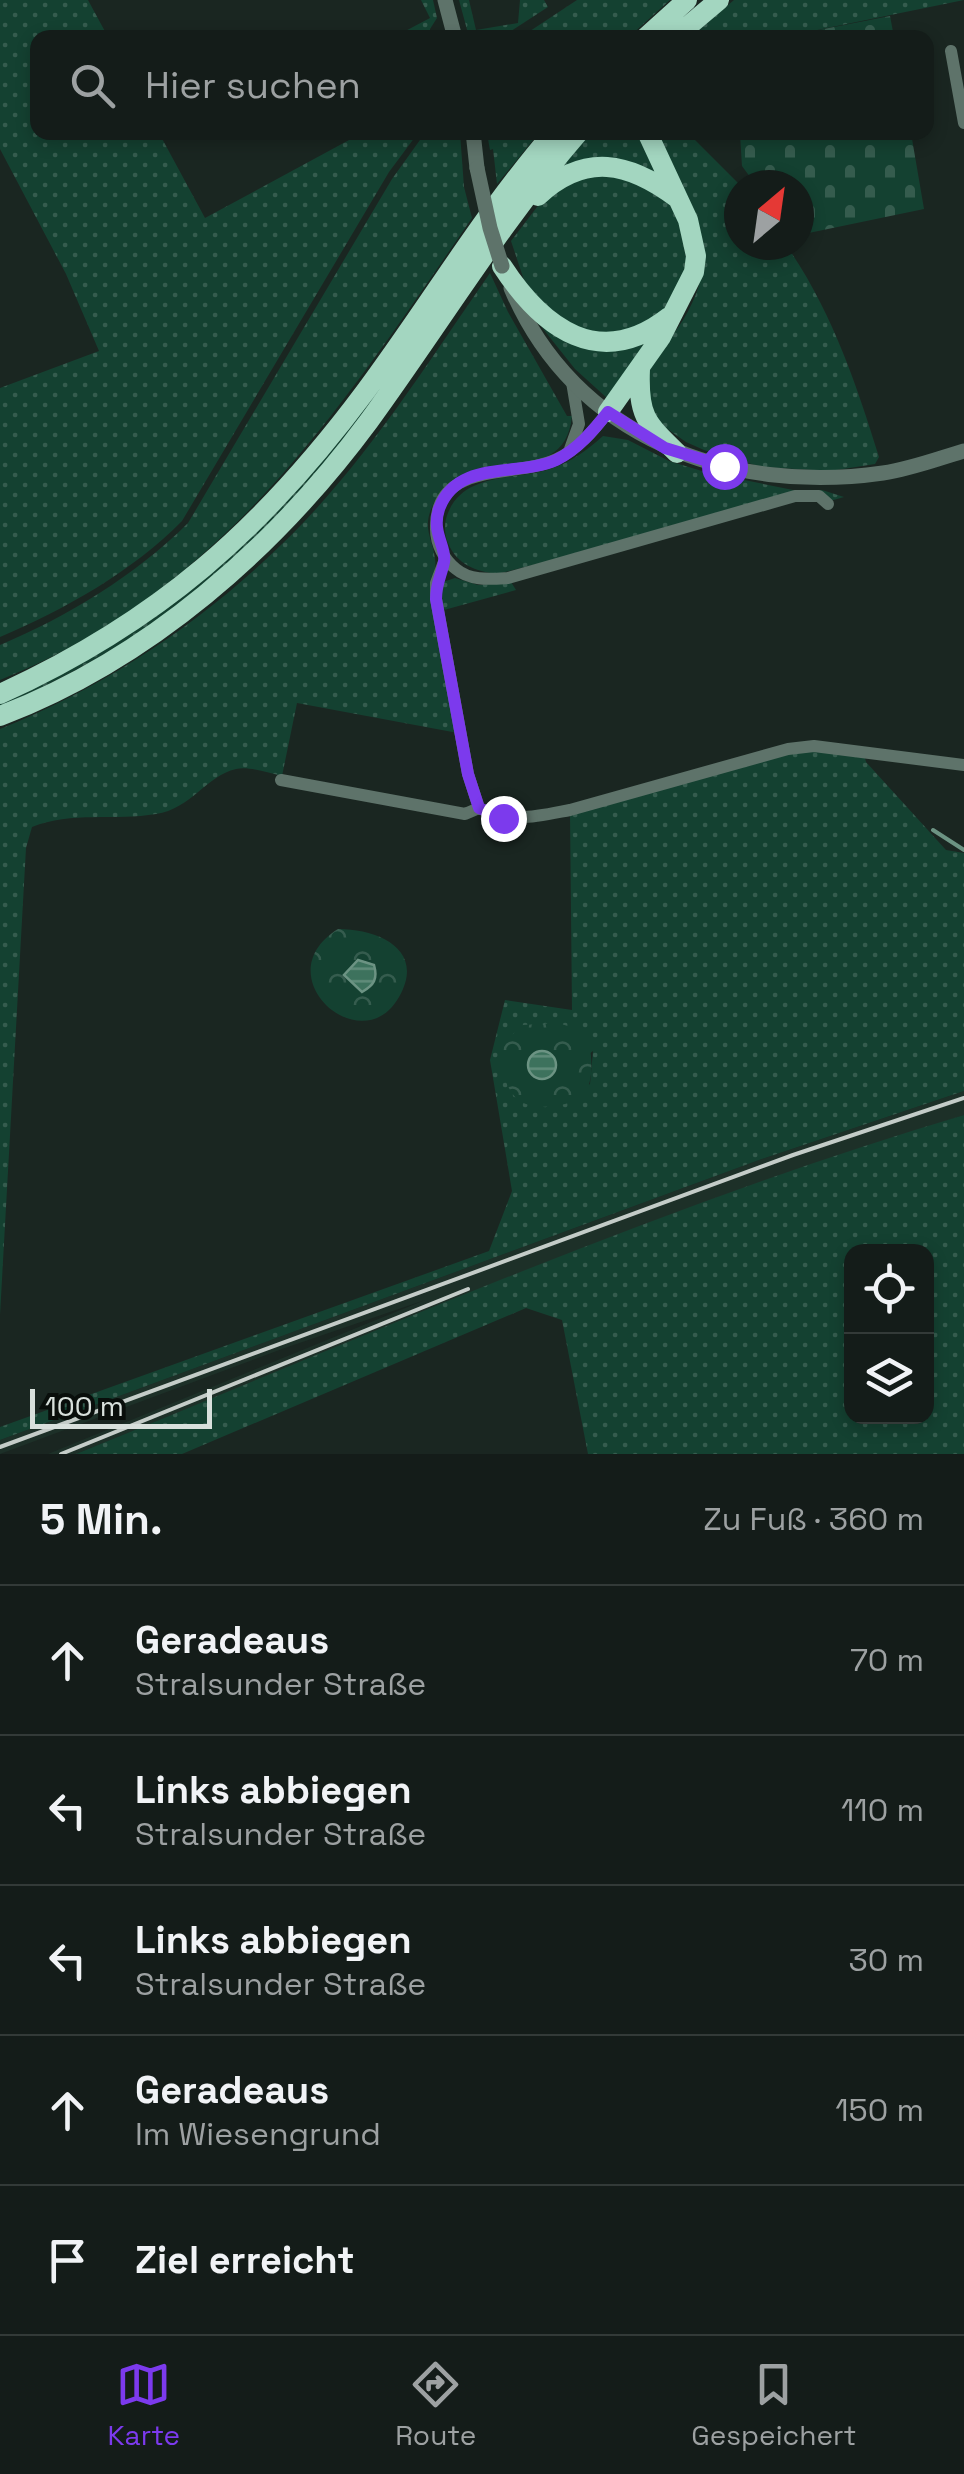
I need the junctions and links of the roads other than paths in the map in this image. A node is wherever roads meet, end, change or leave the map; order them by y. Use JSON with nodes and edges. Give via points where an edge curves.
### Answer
{"nodes":[{"id":1,"x":445,"y":0,"type":"edge"},
{"id":2,"x":687,"y":0,"type":"edge"},
{"id":3,"x":719,"y":0,"type":"edge"},
{"id":4,"x":452,"y":30,"type":"edge"},
{"id":5,"x":655,"y":30,"type":"edge"},
{"id":6,"x":683,"y":30,"type":"edge"},
{"id":7,"x":951,"y":51,"type":"dead end"},
{"id":8,"x":964,"y":123,"type":"edge"},
{"id":9,"x":474,"y":140,"type":"edge"},
{"id":10,"x":548,"y":140,"type":"edge"},
{"id":11,"x":573,"y":140,"type":"edge"},
{"id":12,"x":650,"y":140,"type":"edge"},
{"id":13,"x":680,"y":200,"type":"junction"},
{"id":14,"x":513,"y":217,"type":"junction"},
{"id":15,"x":502,"y":266,"type":"joint"},
{"id":16,"x":518,"y":297,"type":"junction"},
{"id":17,"x":675,"y":312,"type":"junction"},
{"id":18,"x":640,"y":368,"type":"junction"},
{"id":19,"x":572,"y":382,"type":"junction"},
{"id":20,"x":608,"y":412,"type":"junction"},
{"id":21,"x":964,"y":451,"type":"edge"},
{"id":22,"x":569,"y":452,"type":"junction"},
{"id":23,"x":677,"y":453,"type":"junction"},
{"id":24,"x":828,"y":504,"type":"dead end"},
{"id":25,"x":445,"y":560,"type":"junction"},
{"id":26,"x":0,"y":694,"type":"edge"},
{"id":27,"x":0,"y":716,"type":"edge"},
{"id":28,"x":964,"y":765,"type":"edge"},
{"id":29,"x":281,"y":780,"type":"dead end"},
{"id":30,"x":479,"y":808,"type":"junction"}],
"edges":[{"from":1,"to":4,"type":"street"},
{"from":2,"to":5,"type":"highway"},
{"from":3,"to":6,"type":"highway"},
{"from":7,"to":8,"type":"street"},
{"from":9,"to":15,"type":"street","bridge":true},
{"from":10,"to":26,"type":"highway","via":[[471,236],[367,390],[250,527],[134,622]]},
{"from":11,"to":14,"type":"highway"},
{"from":12,"to":13,"type":"highway"},
{"from":13,"to":14,"type":"highway","via":[[639,174],[592,167],[550,184]]},
{"from":13,"to":17,"type":"highway","via":[[696,256]]},
{"from":14,"to":27,"type":"highway","via":[[350,446],[288,519],[212,589],[138,643]]},
{"from":15,"to":16,"type":"highway"},
{"from":16,"to":17,"type":"highway","via":[[563,330],[593,341],[636,336]]},
{"from":16,"to":19,"type":"street","via":[[545,349]]},
{"from":17,"to":18,"type":"highway"},
{"from":18,"to":20,"type":"highway"},
{"from":18,"to":23,"type":"highway","via":[[646,422]]},
{"from":19,"to":20,"type":"street"},
{"from":19,"to":22,"type":"street","via":[[579,424]]},
{"from":20,"to":22,"type":"street"},
{"from":20,"to":23,"type":"street"},
{"from":21,"to":23,"type":"street","via":[[841,478],[756,473]]},
{"from":22,"to":25,"type":"street","via":[[541,465],[460,482],[437,515]]},
{"from":24,"to":25,"type":"street","via":[[819,496],[796,496],[508,578],[466,575]]},
{"from":25,"to":30,"type":"street","via":[[436,599]]},
{"from":28,"to":30,"type":"street","via":[[814,746],[537,817],[503,818]]},
{"from":29,"to":30,"type":"street","via":[[465,814]]}]}
